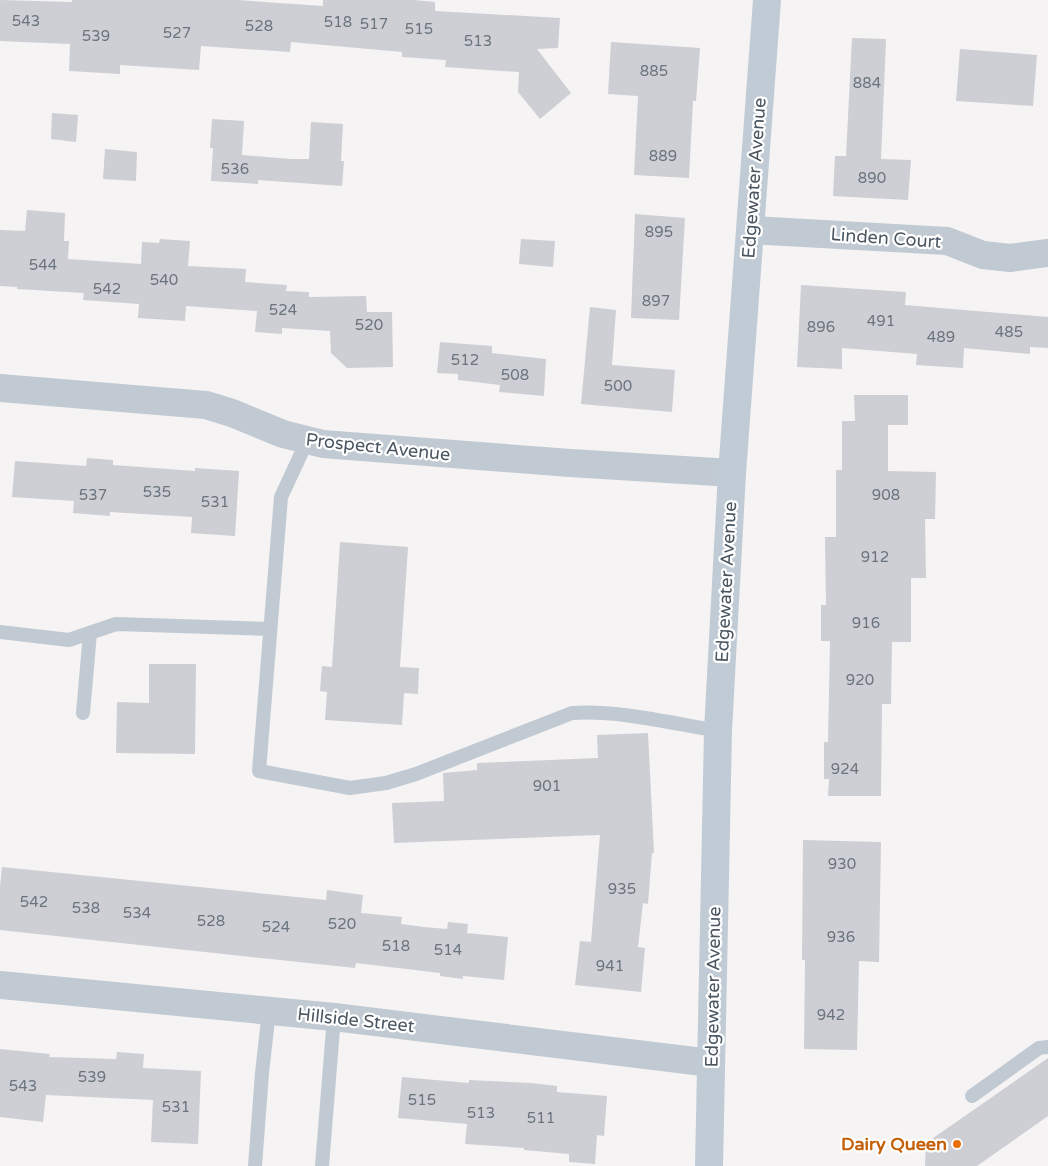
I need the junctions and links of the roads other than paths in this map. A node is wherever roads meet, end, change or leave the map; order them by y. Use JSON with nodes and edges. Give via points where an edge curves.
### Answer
{"nodes":[{"id":1,"x":767,"y":0,"type":"edge"},
{"id":2,"x":751,"y":230,"type":"junction"},
{"id":3,"x":1048,"y":253,"type":"edge"},
{"id":4,"x":0,"y":388,"type":"edge"},
{"id":5,"x":306,"y":441,"type":"junction"},
{"id":6,"x":732,"y":473,"type":"junction"},
{"id":7,"x":270,"y":629,"type":"junction"},
{"id":8,"x":0,"y":632,"type":"edge"},
{"id":9,"x":90,"y":633,"type":"junction"},
{"id":10,"x":82,"y":713,"type":"dead end"},
{"id":11,"x":718,"y":731,"type":"junction"},
{"id":12,"x":0,"y":985,"type":"edge"},
{"id":13,"x":269,"y":1011,"type":"junction"},
{"id":14,"x":334,"y":1017,"type":"junction"},
{"id":15,"x":1048,"y":1047,"type":"edge"},
{"id":16,"x":711,"y":1063,"type":"junction"},
{"id":17,"x":972,"y":1096,"type":"dead end"},
{"id":18,"x":255,"y":1166,"type":"edge"},
{"id":19,"x":322,"y":1166,"type":"edge"},
{"id":20,"x":709,"y":1166,"type":"edge"}],
"edges":[{"from":1,"to":2,"type":"street","name":"Edgewater Avenue"},
{"from":2,"to":3,"type":"street","name":"Linden Court","via":[[947,241],[983,255],[1010,258]]},
{"from":2,"to":6,"type":"street","name":"Edgewater Avenue"},
{"from":4,"to":5,"type":"street","name":"Prospect Avenue","via":[[206,405]]},
{"from":5,"to":6,"type":"street","name":"Prospect Avenue","via":[[356,448]]},
{"from":5,"to":7,"type":"lane","via":[[281,497]]},
{"from":6,"to":11,"type":"street","name":"Edgewater Avenue"},
{"from":7,"to":9,"type":"lane","via":[[116,624]]},
{"from":7,"to":11,"type":"lane","via":[[259,771],[350,788],[386,783],[572,712],[628,716]]},
{"from":8,"to":9,"type":"lane","via":[[69,640]]},
{"from":9,"to":10,"type":"lane"},
{"from":11,"to":16,"type":"street","name":"Edgewater Avenue"},
{"from":12,"to":13,"type":"street","name":"Hillside Street"},
{"from":13,"to":14,"type":"street","name":"Hillside Street"},
{"from":13,"to":18,"type":"lane"},
{"from":14,"to":16,"type":"street","name":"Hillside Street"},
{"from":14,"to":19,"type":"lane"},
{"from":15,"to":17,"type":"lane","via":[[1039,1048]]},
{"from":16,"to":20,"type":"street","name":"Edgewater Avenue"}]}
